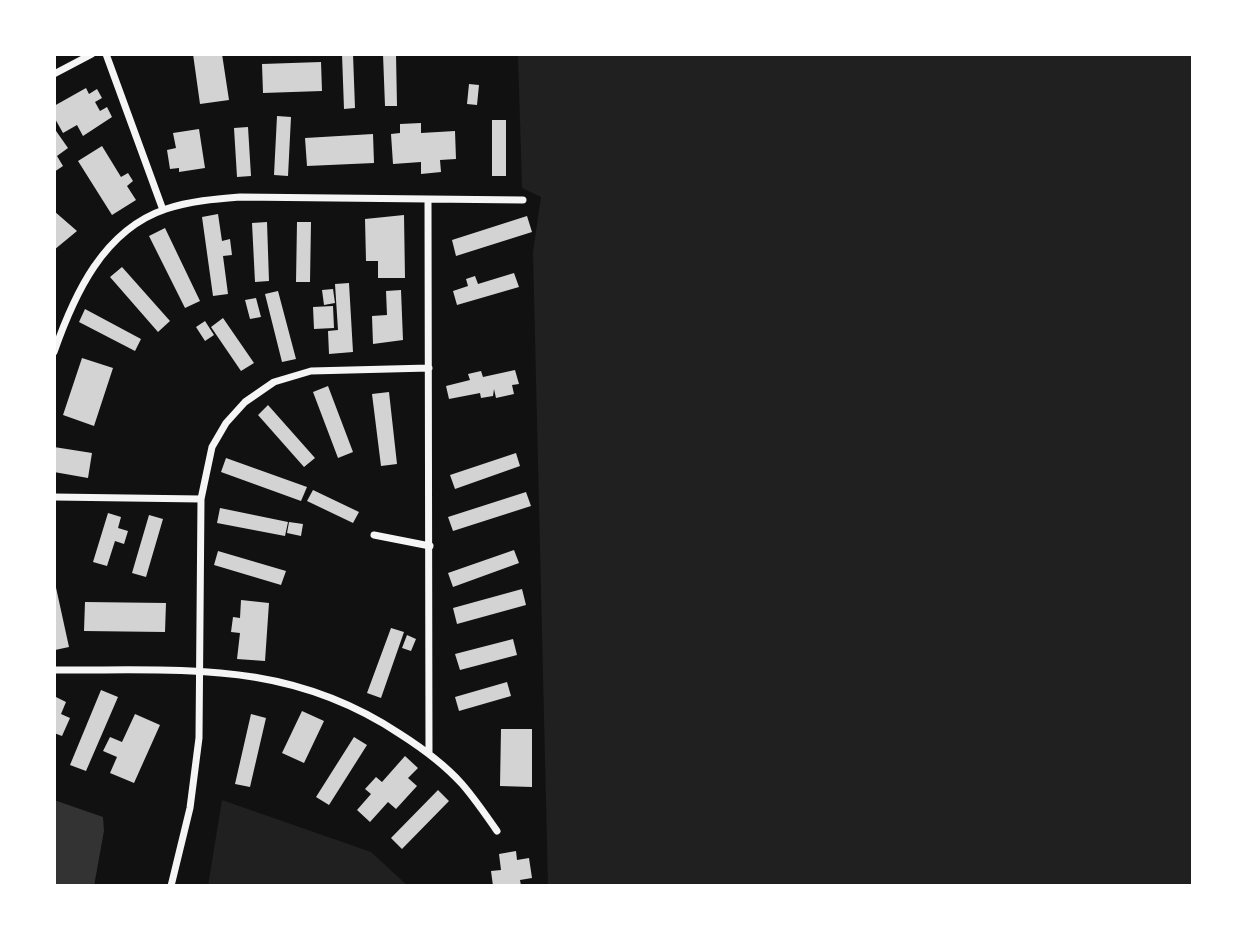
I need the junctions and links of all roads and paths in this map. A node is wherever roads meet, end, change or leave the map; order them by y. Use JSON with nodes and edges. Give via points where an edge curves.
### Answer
{"nodes":[{"id":1,"x":92,"y":54,"type":"edge"},
{"id":2,"x":106,"y":54,"type":"edge"},
{"id":3,"x":54,"y":74,"type":"edge"},
{"id":4,"x":428,"y":200,"type":"junction"},
{"id":5,"x":523,"y":200,"type":"dead end"},
{"id":6,"x":163,"y":210,"type":"junction"},
{"id":7,"x":54,"y":352,"type":"edge"},
{"id":8,"x":429,"y":368,"type":"junction"},
{"id":9,"x":54,"y":497,"type":"edge"},
{"id":10,"x":201,"y":499,"type":"junction"},
{"id":11,"x":374,"y":536,"type":"dead end"},
{"id":12,"x":430,"y":546,"type":"junction"},
{"id":13,"x":54,"y":670,"type":"edge"},
{"id":14,"x":199,"y":671,"type":"junction"},
{"id":15,"x":429,"y":753,"type":"junction"},
{"id":16,"x":497,"y":831,"type":"dead end"},
{"id":17,"x":172,"y":886,"type":"edge"}],
"edges":[{"from":1,"to":3,"type":"street"},
{"from":2,"to":6,"type":"street"},
{"from":4,"to":5,"type":"street"},
{"from":4,"to":6,"type":"street","via":[[240,197]]},
{"from":4,"to":8,"type":"street"},
{"from":6,"to":7,"type":"street","via":[[131,228],[84,279]]},
{"from":8,"to":10,"type":"street","via":[[311,371],[274,382],[245,402],[226,423],[212,447]]},
{"from":8,"to":12,"type":"street"},
{"from":9,"to":10,"type":"street"},
{"from":10,"to":14,"type":"street"},
{"from":11,"to":12,"type":"street"},
{"from":12,"to":15,"type":"street"},
{"from":13,"to":14,"type":"street"},
{"from":14,"to":15,"type":"street","via":[[271,678],[317,690],[369,713]]},
{"from":14,"to":17,"type":"street","via":[[199,738],[192,797]]},
{"from":15,"to":16,"type":"street","via":[[461,783]]}]}
